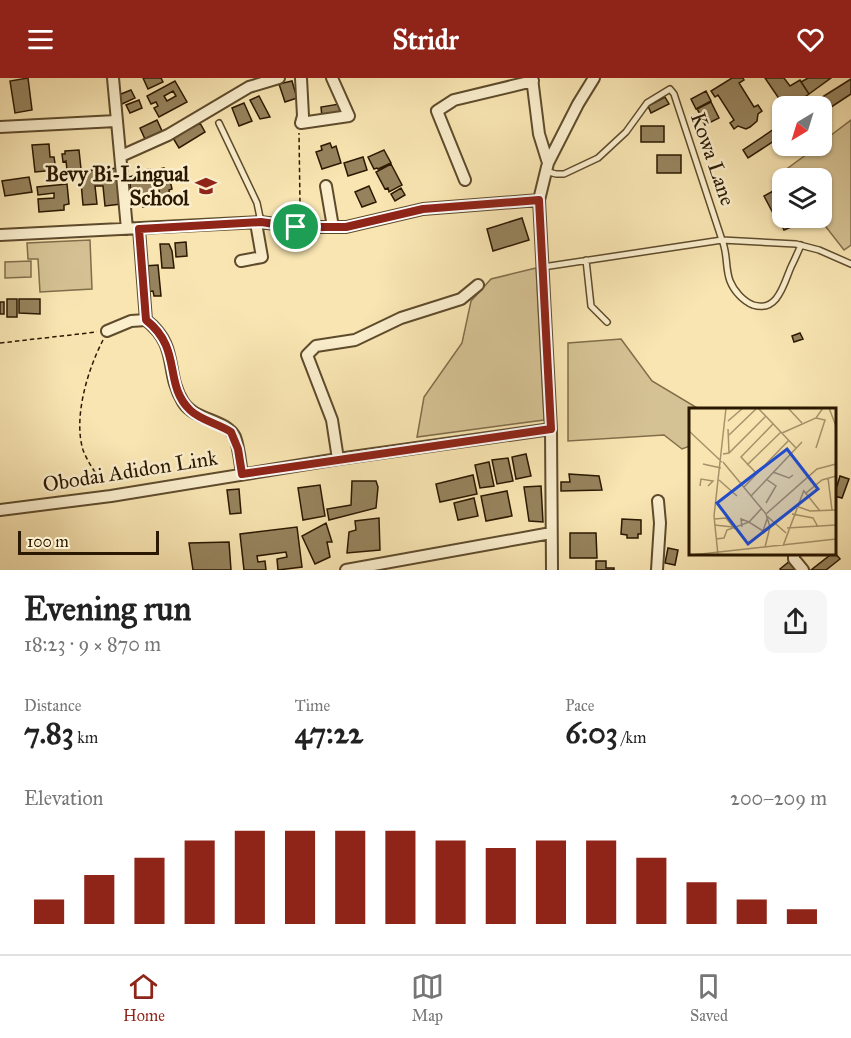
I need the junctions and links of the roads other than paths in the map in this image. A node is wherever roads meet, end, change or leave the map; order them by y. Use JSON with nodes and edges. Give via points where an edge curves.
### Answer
{"nodes":[{"id":1,"x":112,"y":78,"type":"edge"},
{"id":2,"x":301,"y":78,"type":"edge"},
{"id":3,"x":332,"y":78,"type":"edge"},
{"id":4,"x":594,"y":78,"type":"edge"},
{"id":5,"x":274,"y":79,"type":"edge"},
{"id":6,"x":532,"y":79,"type":"edge"},
{"id":7,"x":116,"y":120,"type":"junction"},
{"id":8,"x":219,"y":123,"type":"dead end"},
{"id":9,"x":0,"y":127,"type":"edge"},
{"id":10,"x":121,"y":156,"type":"junction"},
{"id":11,"x":547,"y":167,"type":"junction"},
{"id":12,"x":465,"y":180,"type":"dead end"},
{"id":13,"x":326,"y":186,"type":"dead end"},
{"id":14,"x":539,"y":200,"type":"junction"},
{"id":15,"x":259,"y":222,"type":"junction"},
{"id":16,"x":333,"y":227,"type":"junction"},
{"id":17,"x":133,"y":229,"type":"junction"},
{"id":18,"x":0,"y":235,"type":"edge"},
{"id":19,"x":722,"y":240,"type":"junction"},
{"id":20,"x":801,"y":245,"type":"junction"},
{"id":21,"x":586,"y":260,"type":"junction"},
{"id":22,"x":241,"y":261,"type":"dead end"},
{"id":23,"x":851,"y":264,"type":"edge"},
{"id":24,"x":543,"y":267,"type":"junction"},
{"id":25,"x":478,"y":285,"type":"dead end"},
{"id":26,"x":146,"y":320,"type":"junction"},
{"id":27,"x":607,"y":322,"type":"dead end"},
{"id":28,"x":107,"y":331,"type":"road end"},
{"id":29,"x":551,"y":429,"type":"junction"},
{"id":30,"x":338,"y":459,"type":"junction"},
{"id":31,"x":242,"y":474,"type":"junction"},
{"id":32,"x":658,"y":501,"type":"dead end"},
{"id":33,"x":0,"y":510,"type":"edge"},
{"id":34,"x":551,"y":533,"type":"junction"},
{"id":35,"x":794,"y":555,"type":"edge"},
{"id":36,"x":377,"y":567,"type":"edge"},
{"id":37,"x":346,"y":570,"type":"edge"},
{"id":38,"x":552,"y":570,"type":"edge"},
{"id":39,"x":657,"y":570,"type":"edge"},
{"id":40,"x":803,"y":570,"type":"edge"}],
"edges":[{"from":1,"to":7,"type":"street"},
{"from":2,"to":3,"type":"street","via":[[302,123],[349,117]]},
{"from":4,"to":11,"type":"street"},
{"from":5,"to":10,"type":"street","via":[[249,87],[168,135]]},
{"from":6,"to":11,"type":"street"},
{"from":6,"to":12,"type":"street","via":[[454,99],[437,111]]},
{"from":7,"to":9,"type":"street"},
{"from":7,"to":10,"type":"street"},
{"from":8,"to":15,"type":"lane","via":[[257,203]]},
{"from":10,"to":17,"type":"street"},
{"from":11,"to":14,"type":"street"},
{"from":11,"to":19,"type":"lane","name":"Kowa Lane","via":[[556,174],[564,174],[598,158],[626,132],[647,103],[670,89]]},
{"from":13,"to":16,"type":"street"},
{"from":14,"to":16,"type":"street","via":[[423,209]]},
{"from":14,"to":24,"type":"street"},
{"from":15,"to":16,"type":"street"},
{"from":15,"to":17,"type":"street"},
{"from":15,"to":22,"type":"street","via":[[262,257]]},
{"from":17,"to":18,"type":"street"},
{"from":17,"to":26,"type":"street"},
{"from":19,"to":20,"type":"lane"},
{"from":19,"to":20,"type":"lane","name":"Kowa Lane","via":[[732,285],[744,299],[757,306],[770,304],[780,296]]},
{"from":19,"to":21,"type":"lane"},
{"from":20,"to":23,"type":"lane"},
{"from":21,"to":24,"type":"lane"},
{"from":21,"to":27,"type":"lane","via":[[591,306]]},
{"from":24,"to":29,"type":"street"},
{"from":25,"to":30,"type":"street","via":[[461,298],[400,318],[355,340],[316,346],[308,352],[332,420]]},
{"from":26,"to":28,"type":"street","via":[[130,321]]},
{"from":26,"to":31,"type":"street","via":[[164,339],[183,403],[192,412],[231,432]]},
{"from":29,"to":30,"type":"street","name":"Obodai Adidon Link"},
{"from":29,"to":34,"type":"street"},
{"from":30,"to":31,"type":"street","name":"Obodai Adidon Link"},
{"from":31,"to":33,"type":"street","name":"Obodai Adidon Link"},
{"from":32,"to":39,"type":"street"},
{"from":34,"to":36,"type":"street"},
{"from":34,"to":38,"type":"street"},
{"from":35,"to":40,"type":"street"},
{"from":36,"to":37,"type":"street"}]}
